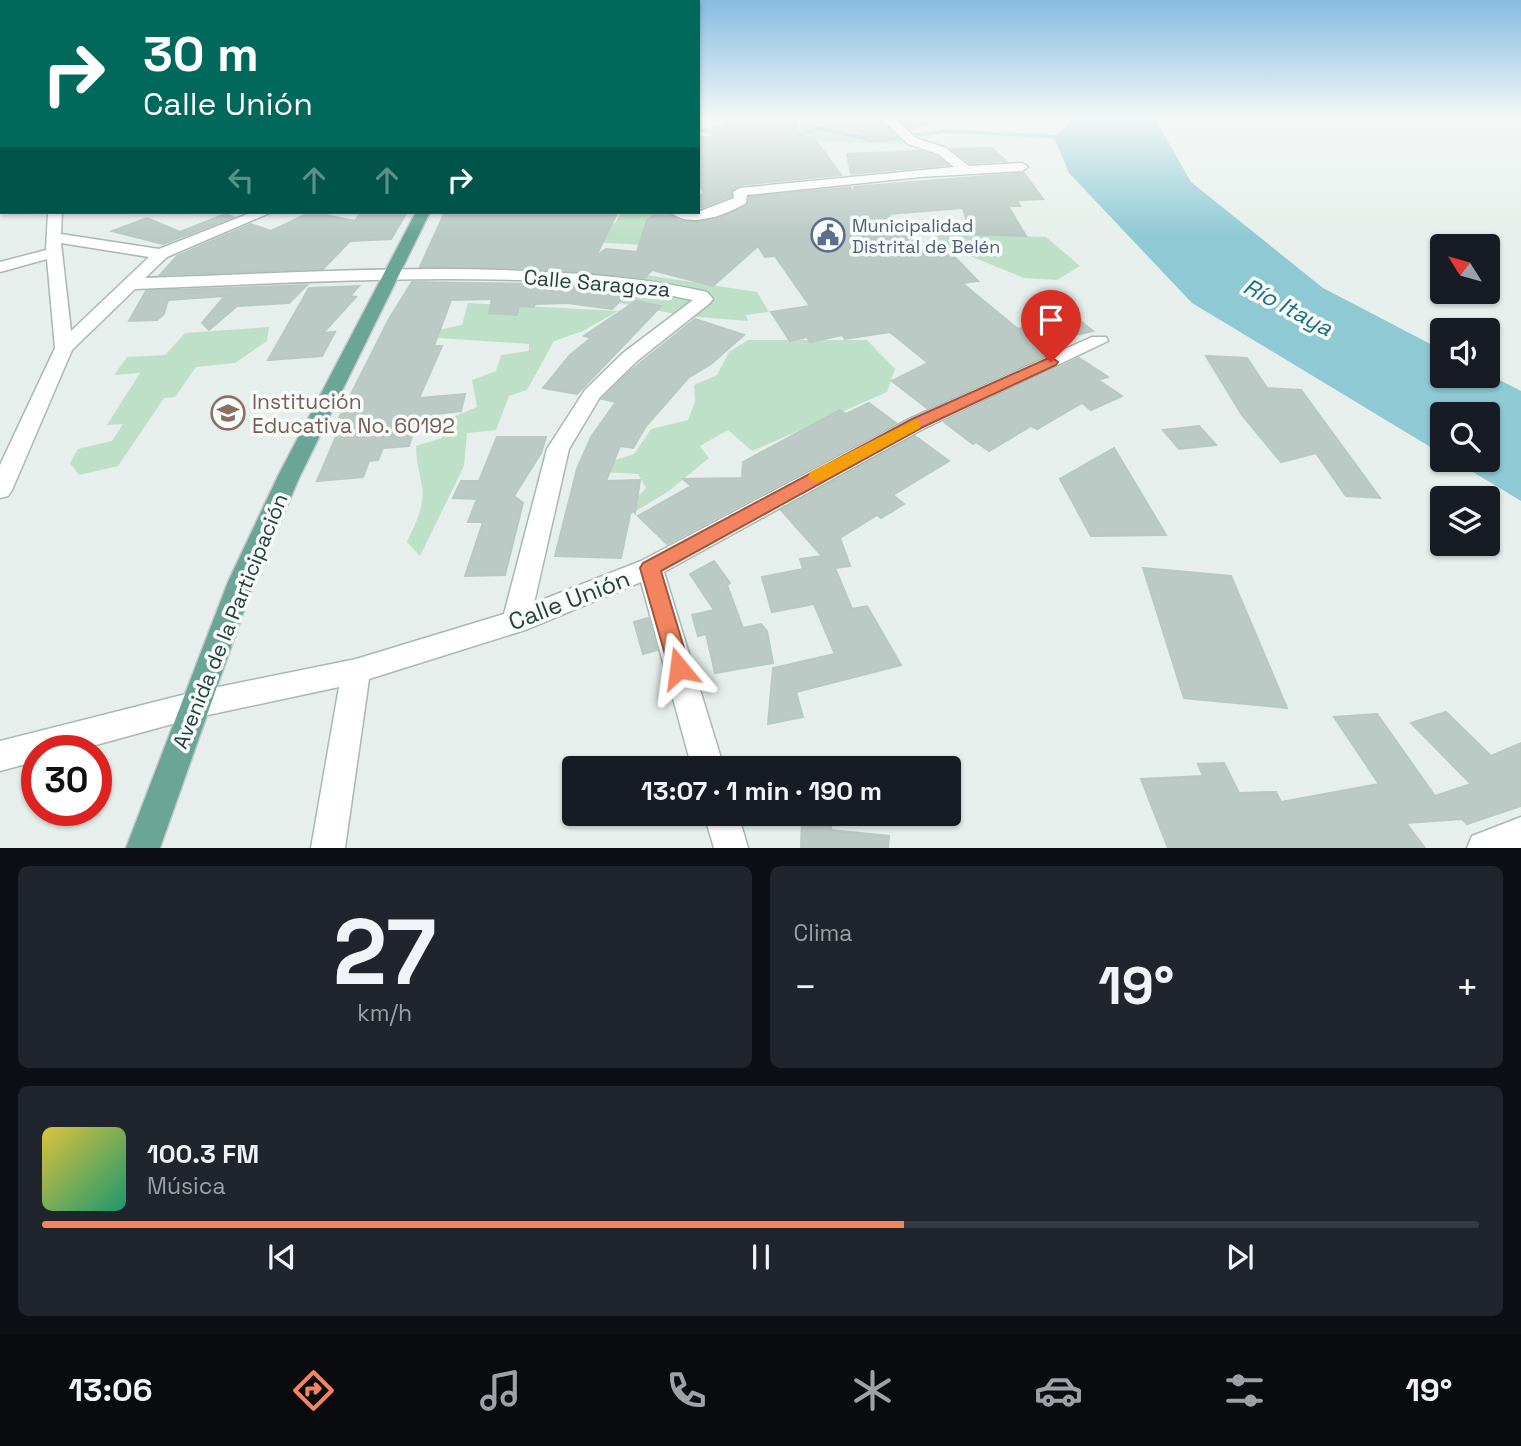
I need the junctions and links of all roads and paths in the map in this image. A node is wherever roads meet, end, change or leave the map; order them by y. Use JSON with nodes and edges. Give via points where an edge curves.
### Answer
{"nodes":[{"id":1,"x":949,"y":157,"type":"edge"},
{"id":2,"x":1022,"y":167,"type":"dead end"},
{"id":3,"x":964,"y":169,"type":"junction"},
{"id":4,"x":55,"y":214,"type":"edge"},
{"id":5,"x":260,"y":214,"type":"edge"},
{"id":6,"x":422,"y":214,"type":"edge"},
{"id":7,"x":692,"y":214,"type":"edge"},
{"id":8,"x":55,"y":244,"type":"junction"},
{"id":9,"x":161,"y":254,"type":"junction"},
{"id":10,"x":0,"y":267,"type":"edge"},
{"id":11,"x":390,"y":274,"type":"junction"},
{"id":12,"x":131,"y":284,"type":"junction"},
{"id":13,"x":1099,"y":341,"type":"dead end"},
{"id":14,"x":64,"y":348,"type":"junction"},
{"id":15,"x":0,"y":490,"type":"edge"},
{"id":16,"x":650,"y":568,"type":"junction"},
{"id":17,"x":514,"y":622,"type":"junction"},
{"id":18,"x":356,"y":671,"type":"junction"},
{"id":19,"x":194,"y":705,"type":"junction"},
{"id":20,"x":0,"y":756,"type":"edge"},
{"id":21,"x":705,"y":756,"type":"edge"},
{"id":22,"x":725,"y":826,"type":"edge"},
{"id":23,"x":1521,"y":834,"type":"edge"},
{"id":24,"x":142,"y":848,"type":"edge"},
{"id":25,"x":328,"y":848,"type":"edge"},
{"id":26,"x":731,"y":848,"type":"edge"},
{"id":27,"x":1484,"y":848,"type":"edge"}],
"edges":[{"from":1,"to":3,"type":"street"},
{"from":2,"to":3,"type":"street"},
{"from":3,"to":7,"type":"street","via":[[740,192],[741,200],[717,212]]},
{"from":4,"to":8,"type":"street"},
{"from":5,"to":9,"type":"street"},
{"from":6,"to":11,"type":"main road","name":"Avenida de la Participación"},
{"from":8,"to":9,"type":"street"},
{"from":8,"to":10,"type":"street"},
{"from":8,"to":14,"type":"street"},
{"from":9,"to":12,"type":"street"},
{"from":11,"to":12,"type":"street"},
{"from":11,"to":17,"type":"street","name":"Calle Saragoza","via":[[611,280],[696,293],[704,299],[630,357],[592,394],[558,449]]},
{"from":11,"to":19,"type":"main road","name":"Avenida de la Participación","via":[[284,487]]},
{"from":12,"to":14,"type":"street"},
{"from":13,"to":16,"type":"street","name":"Calle Unión","via":[[918,423]]},
{"from":14,"to":15,"type":"street"},
{"from":16,"to":17,"type":"street","name":"Calle Unión"},
{"from":16,"to":21,"type":"street"},
{"from":17,"to":18,"type":"street","name":"Calle Unión"},
{"from":18,"to":19,"type":"street","name":"Calle Unión"},
{"from":18,"to":25,"type":"street"},
{"from":19,"to":20,"type":"street","name":"Calle Unión"},
{"from":19,"to":24,"type":"main road","name":"Avenida de la Participación"},
{"from":22,"to":26,"type":"street"},
{"from":23,"to":27,"type":"street"}]}
